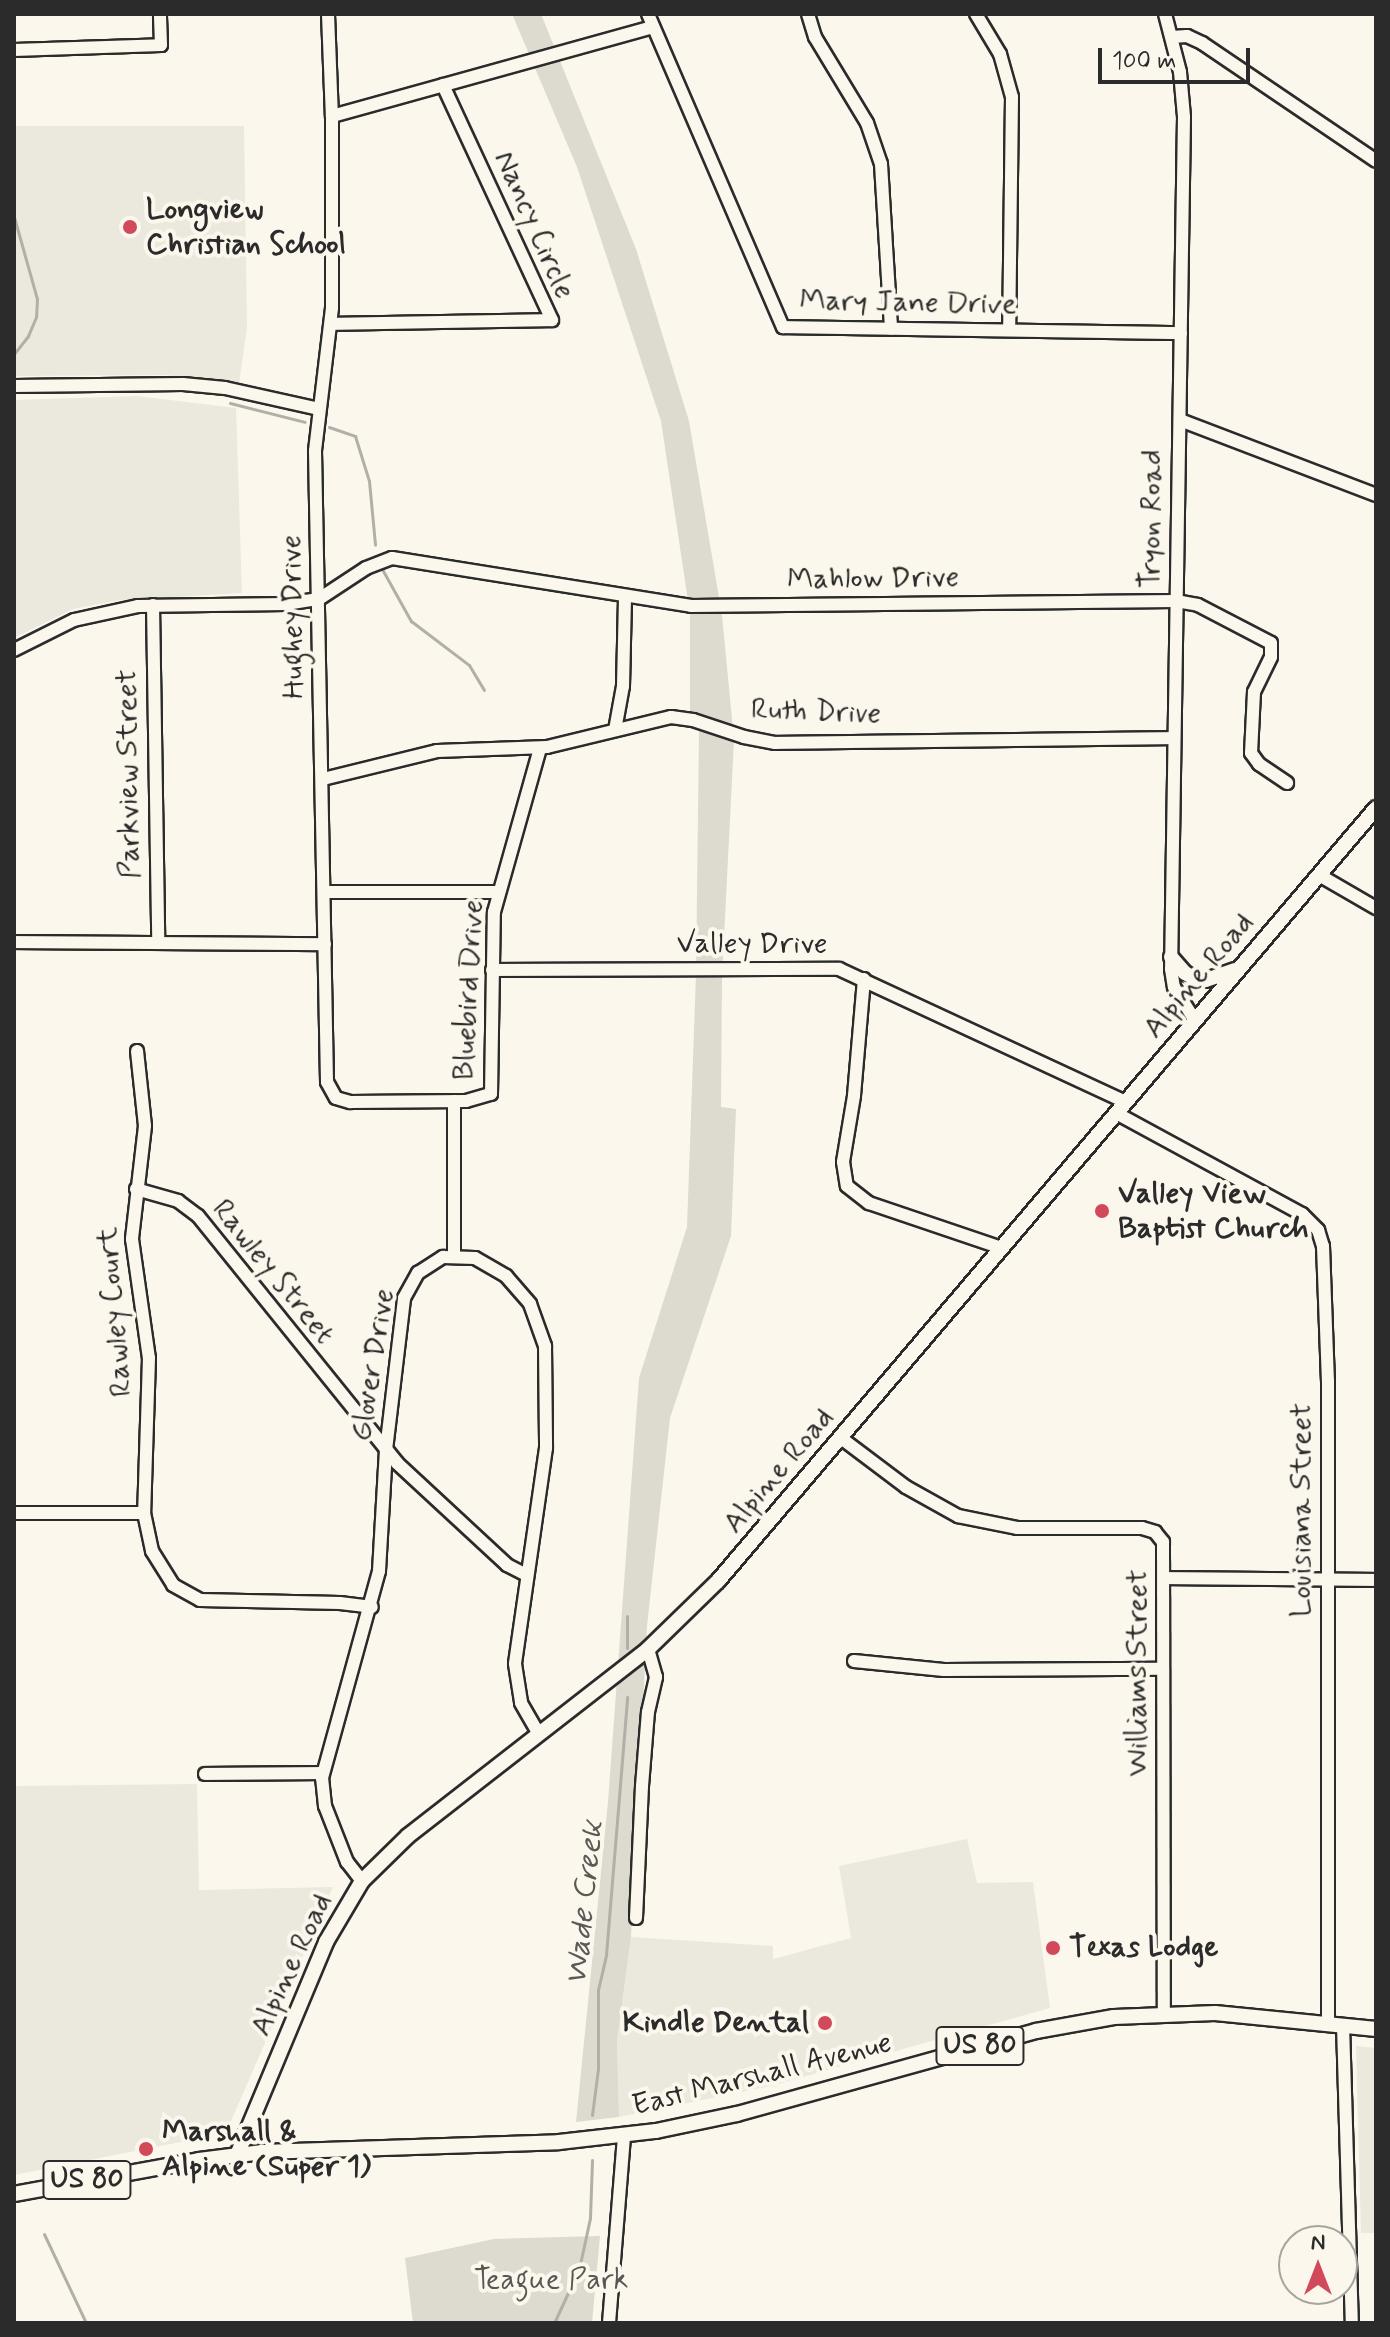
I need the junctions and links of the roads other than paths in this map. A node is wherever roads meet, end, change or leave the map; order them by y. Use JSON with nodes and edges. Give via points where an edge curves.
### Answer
{"nodes":[{"id":1,"x":160,"y":14,"type":"edge"},
{"id":2,"x":328,"y":14,"type":"edge"},
{"id":3,"x":648,"y":14,"type":"edge"},
{"id":4,"x":808,"y":14,"type":"edge"},
{"id":5,"x":976,"y":14,"type":"edge"},
{"id":6,"x":1165,"y":14,"type":"edge"},
{"id":7,"x":653,"y":27,"type":"junction"},
{"id":8,"x":1172,"y":37,"type":"junction"},
{"id":9,"x":14,"y":50,"type":"edge"},
{"id":10,"x":443,"y":85,"type":"junction"},
{"id":11,"x":332,"y":116,"type":"junction"},
{"id":12,"x":1376,"y":161,"type":"edge"},
{"id":13,"x":331,"y":324,"type":"junction"},
{"id":14,"x":891,"y":329,"type":"junction"},
{"id":15,"x":1009,"y":330,"type":"junction"},
{"id":16,"x":1181,"y":333,"type":"junction"},
{"id":17,"x":14,"y":386,"type":"edge"},
{"id":18,"x":319,"y":409,"type":"junction"},
{"id":19,"x":1180,"y":420,"type":"junction"},
{"id":20,"x":1376,"y":495,"type":"edge"},
{"id":21,"x":625,"y":596,"type":"junction"},
{"id":22,"x":319,"y":599,"type":"junction"},
{"id":23,"x":1176,"y":601,"type":"junction"},
{"id":24,"x":153,"y":605,"type":"junction"},
{"id":25,"x":14,"y":650,"type":"edge"},
{"id":26,"x":615,"y":730,"type":"junction"},
{"id":27,"x":1174,"y":738,"type":"junction"},
{"id":28,"x":540,"y":748,"type":"junction"},
{"id":29,"x":323,"y":779,"type":"junction"},
{"id":30,"x":1287,"y":783,"type":"dead end"},
{"id":31,"x":1376,"y":808,"type":"edge"},
{"id":32,"x":1319,"y":875,"type":"junction"},
{"id":33,"x":324,"y":892,"type":"junction"},
{"id":34,"x":499,"y":892,"type":"junction"},
{"id":35,"x":1376,"y":908,"type":"edge"},
{"id":36,"x":14,"y":942,"type":"edge"},
{"id":37,"x":158,"y":942,"type":"junction"},
{"id":38,"x":325,"y":944,"type":"junction"},
{"id":39,"x":1171,"y":957,"type":"junction"},
{"id":40,"x":1239,"y":969,"type":"junction"},
{"id":41,"x":492,"y":970,"type":"junction"},
{"id":42,"x":864,"y":979,"type":"junction"},
{"id":43,"x":1195,"y":1021,"type":"junction"},
{"id":44,"x":137,"y":1051,"type":"dead end"},
{"id":45,"x":454,"y":1101,"type":"junction"},
{"id":46,"x":1121,"y":1108,"type":"junction"},
{"id":47,"x":136,"y":1189,"type":"junction"},
{"id":48,"x":1002,"y":1248,"type":"junction"},
{"id":49,"x":454,"y":1256,"type":"junction"},
{"id":50,"x":841,"y":1438,"type":"junction"},
{"id":51,"x":386,"y":1450,"type":"junction"},
{"id":52,"x":14,"y":1513,"type":"edge"},
{"id":53,"x":144,"y":1513,"type":"junction"},
{"id":54,"x":527,"y":1575,"type":"junction"},
{"id":55,"x":1164,"y":1578,"type":"junction"},
{"id":56,"x":1328,"y":1580,"type":"junction"},
{"id":57,"x":1376,"y":1580,"type":"edge"},
{"id":58,"x":372,"y":1607,"type":"junction"},
{"id":59,"x":648,"y":1649,"type":"junction"},
{"id":60,"x":854,"y":1661,"type":"dead end"},
{"id":61,"x":1163,"y":1669,"type":"junction"},
{"id":62,"x":539,"y":1734,"type":"junction"},
{"id":63,"x":322,"y":1773,"type":"junction"},
{"id":64,"x":205,"y":1774,"type":"dead end"},
{"id":65,"x":362,"y":1881,"type":"junction"},
{"id":66,"x":636,"y":1918,"type":"dead end"},
{"id":67,"x":1164,"y":2013,"type":"junction"},
{"id":68,"x":1335,"y":2025,"type":"junction"},
{"id":69,"x":1376,"y":2029,"type":"edge"},
{"id":70,"x":624,"y":2136,"type":"junction"},
{"id":71,"x":237,"y":2155,"type":"junction"},
{"id":72,"x":14,"y":2194,"type":"edge"},
{"id":73,"x":609,"y":2323,"type":"edge"},
{"id":74,"x":1352,"y":2323,"type":"edge"}],
"edges":[{"from":1,"to":9,"type":"street","via":[[161,45]]},
{"from":2,"to":11,"type":"street","name":"Hughey Drive"},
{"from":3,"to":7,"type":"street","name":"Mary Jane Drive"},
{"from":4,"to":14,"type":"street","via":[[815,37],[877,147]]},
{"from":5,"to":15,"type":"street","via":[[1000,54],[1012,97]]},
{"from":6,"to":8,"type":"street","name":"Tryon Road"},
{"from":7,"to":10,"type":"street"},
{"from":7,"to":14,"type":"street","name":"Mary Jane Drive","via":[[783,327]]},
{"from":8,"to":12,"type":"street","via":[[1202,43]]},
{"from":8,"to":16,"type":"street","name":"Tryon Road","via":[[1184,103]]},
{"from":10,"to":11,"type":"street"},
{"from":10,"to":13,"type":"street","name":"Nancy Circle","via":[[552,320]]},
{"from":11,"to":13,"type":"street","name":"Hughey Drive"},
{"from":13,"to":18,"type":"street","name":"Hughey Drive"},
{"from":14,"to":15,"type":"street","name":"Mary Jane Drive"},
{"from":15,"to":16,"type":"street","name":"Mary Jane Drive"},
{"from":16,"to":19,"type":"street","name":"Tryon Road"},
{"from":17,"to":18,"type":"street","via":[[183,384]]},
{"from":18,"to":22,"type":"street","name":"Hughey Drive"},
{"from":19,"to":20,"type":"street"},
{"from":19,"to":23,"type":"street","name":"Tryon Road"},
{"from":21,"to":22,"type":"street","name":"Mahlow Drive","via":[[392,558],[366,568]]},
{"from":21,"to":23,"type":"street","name":"Mahlow Drive","via":[[713,607]]},
{"from":21,"to":26,"type":"street","via":[[623,686]]},
{"from":22,"to":24,"type":"street"},
{"from":22,"to":29,"type":"street","name":"Hughey Drive"},
{"from":23,"to":27,"type":"street","name":"Tryon Road"},
{"from":23,"to":30,"type":"street","name":"Mahlow Drive","via":[[1198,605],[1271,643],[1271,657],[1254,692],[1251,753]]},
{"from":24,"to":25,"type":"street","via":[[74,620]]},
{"from":24,"to":37,"type":"street","name":"Parkview Street"},
{"from":26,"to":27,"type":"street","name":"Ruth Drive","via":[[671,717],[775,743]]},
{"from":26,"to":28,"type":"street","name":"Ruth Drive"},
{"from":27,"to":39,"type":"street","name":"Tryon Road"},
{"from":28,"to":29,"type":"street","name":"Ruth Drive","via":[[451,748]]},
{"from":28,"to":34,"type":"street","name":"Bluebird Drive"},
{"from":29,"to":33,"type":"street","name":"Hughey Drive"},
{"from":31,"to":32,"type":"main road","name":"Alpine Road"},
{"from":32,"to":35,"type":"street"},
{"from":32,"to":40,"type":"main road","name":"Alpine Road"},
{"from":33,"to":34,"type":"street"},
{"from":33,"to":38,"type":"street","name":"Hughey Drive"},
{"from":34,"to":41,"type":"street","name":"Bluebird Drive"},
{"from":36,"to":37,"type":"street"},
{"from":37,"to":38,"type":"street"},
{"from":38,"to":45,"type":"street","name":"Hughey Drive","via":[[327,1082],[333,1095],[350,1102]]},
{"from":39,"to":40,"type":"main road","via":[[1194,978],[1220,977]]},
{"from":39,"to":43,"type":"street","name":"Tryon Road","via":[[1174,987]]},
{"from":40,"to":43,"type":"main road","name":"Alpine Road"},
{"from":41,"to":42,"type":"street","name":"Valley Drive","via":[[827,968]]},
{"from":41,"to":45,"type":"street","name":"Bluebird Drive","via":[[492,1091],[482,1099]]},
{"from":42,"to":46,"type":"street","name":"Valley Drive"},
{"from":42,"to":48,"type":"street","via":[[843,1155],[847,1186],[869,1203]]},
{"from":43,"to":46,"type":"main road","name":"Alpine Road"},
{"from":44,"to":47,"type":"street","name":"Rawley Court","via":[[145,1126]]},
{"from":45,"to":49,"type":"street","name":"Bluebird Drive"},
{"from":46,"to":48,"type":"main road","name":"Alpine Road"},
{"from":46,"to":56,"type":"street","name":"Louisiana Street","via":[[1296,1210],[1320,1235],[1328,1381]]},
{"from":47,"to":51,"type":"street","name":"Rawley Street","via":[[178,1201],[198,1216]]},
{"from":47,"to":53,"type":"street","name":"Rawley Court","via":[[132,1246],[150,1366]]},
{"from":48,"to":50,"type":"main road","name":"Alpine Road"},
{"from":49,"to":51,"type":"street","name":"Glover Drive","via":[[425,1266],[406,1293]]},
{"from":49,"to":54,"type":"street","via":[[482,1261],[511,1280],[530,1304],[544,1338],[546,1448]]},
{"from":50,"to":55,"type":"street","name":"Williams Street","via":[[916,1494],[970,1520],[1017,1528],[1151,1530],[1165,1546]]},
{"from":50,"to":59,"type":"main road","name":"Alpine Road","via":[[730,1569]]},
{"from":51,"to":54,"type":"street","name":"Rawley Street","via":[[507,1565]]},
{"from":51,"to":58,"type":"street","name":"Glover Drive"},
{"from":52,"to":53,"type":"street"},
{"from":53,"to":58,"type":"street","name":"Rawley Court","via":[[161,1568],[173,1585],[195,1598]]},
{"from":54,"to":62,"type":"street","via":[[516,1670],[523,1709]]},
{"from":55,"to":56,"type":"street"},
{"from":55,"to":61,"type":"street","name":"Williams Street"},
{"from":56,"to":57,"type":"street"},
{"from":56,"to":68,"type":"street","name":"Louisiana Street"},
{"from":58,"to":63,"type":"street","name":"Glover Drive"},
{"from":59,"to":62,"type":"main road","name":"Alpine Road"},
{"from":59,"to":66,"type":"street","via":[[656,1677],[643,1771]]},
{"from":60,"to":61,"type":"street","via":[[944,1670]]},
{"from":61,"to":67,"type":"street","name":"Williams Street"},
{"from":62,"to":65,"type":"main road","name":"Alpine Road","via":[[408,1836]]},
{"from":63,"to":64,"type":"street"},
{"from":63,"to":65,"type":"street","name":"Glover Drive","via":[[325,1806],[347,1862]]},
{"from":65,"to":71,"type":"main road","name":"Alpine Road","via":[[326,1942]]},
{"from":67,"to":68,"type":"main road","name":"East Marshall Avenue","number":"US 80"},
{"from":67,"to":70,"type":"main road","name":"East Marshall Avenue","number":"US 80","via":[[1036,2031],[729,2116]]},
{"from":68,"to":69,"type":"main road","name":"East Marshall Avenue","number":"US 80"},
{"from":68,"to":74,"type":"street","name":"Louisiana Street"},
{"from":70,"to":71,"type":"main road","name":"East Marshall Avenue","number":"US 80"},
{"from":70,"to":73,"type":"street"},
{"from":71,"to":72,"type":"main road","name":"East Marshall Avenue","number":"US 80"}]}
